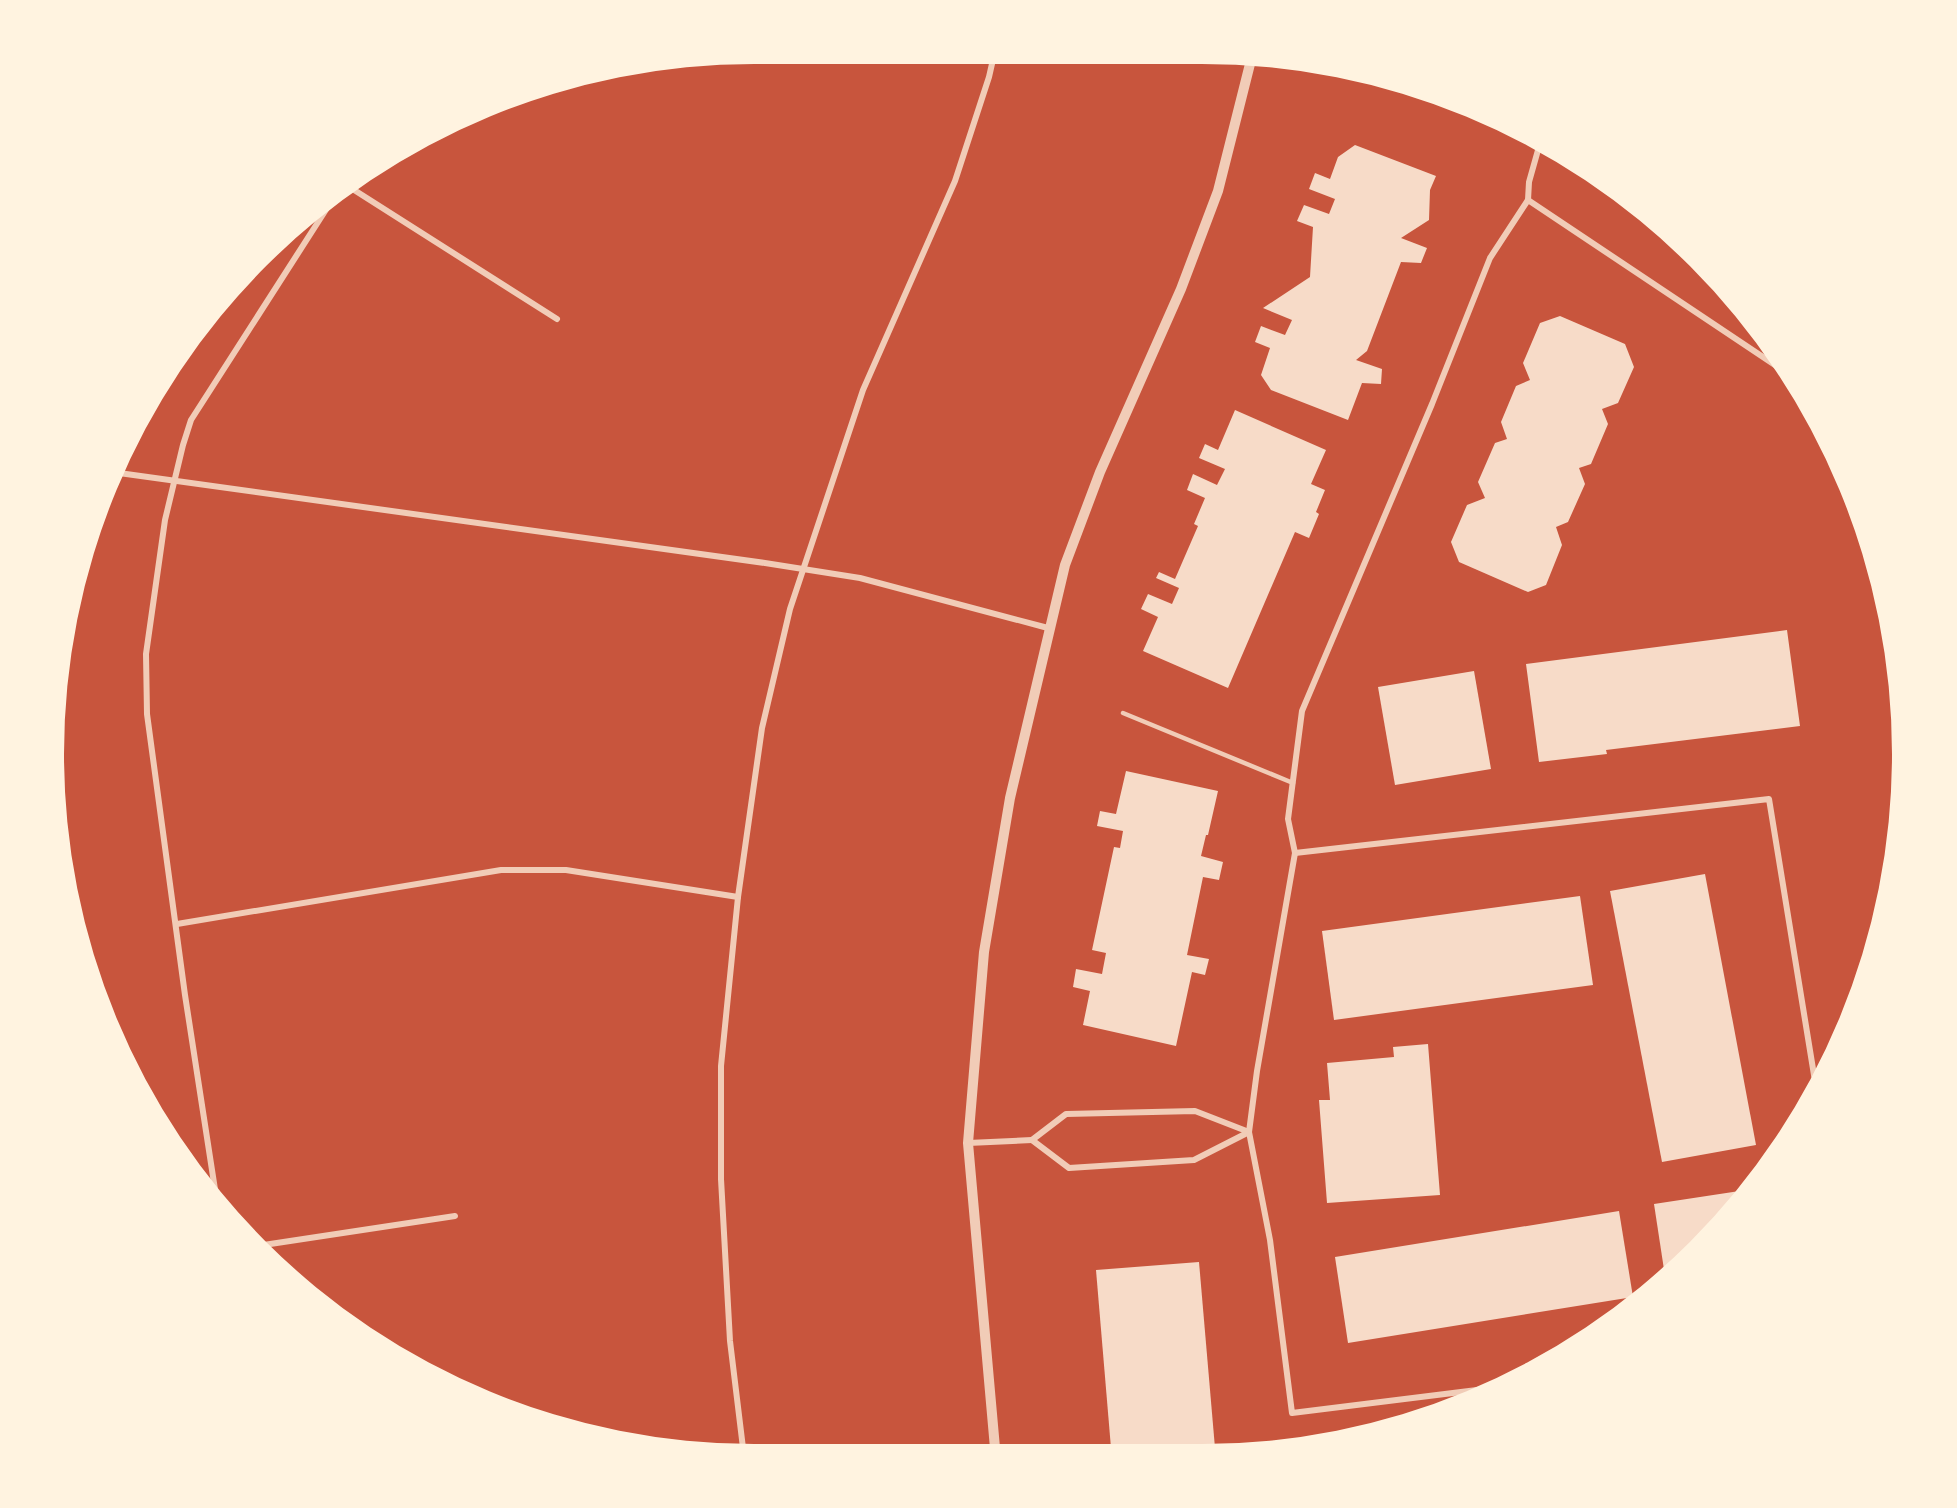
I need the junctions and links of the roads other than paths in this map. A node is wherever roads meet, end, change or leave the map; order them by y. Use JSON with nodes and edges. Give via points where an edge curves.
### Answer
{"nodes":[{"id":1,"x":992,"y":64,"type":"edge"},
{"id":2,"x":1249,"y":66,"type":"edge"},
{"id":3,"x":1538,"y":152,"type":"edge"},
{"id":4,"x":356,"y":191,"type":"edge"},
{"id":5,"x":1528,"y":200,"type":"junction"},
{"id":6,"x":322,"y":217,"type":"edge"},
{"id":7,"x":557,"y":319,"type":"dead end"},
{"id":8,"x":1769,"y":361,"type":"edge"},
{"id":9,"x":125,"y":474,"type":"edge"},
{"id":10,"x":174,"y":481,"type":"junction"},
{"id":11,"x":803,"y":569,"type":"junction"},
{"id":12,"x":1048,"y":628,"type":"junction"},
{"id":13,"x":1123,"y":712,"type":"dead end"},
{"id":14,"x":1293,"y":783,"type":"junction"},
{"id":15,"x":1295,"y":853,"type":"junction"},
{"id":16,"x":738,"y":897,"type":"junction"},
{"id":17,"x":177,"y":924,"type":"junction"},
{"id":18,"x":1814,"y":1073,"type":"edge"},
{"id":19,"x":1249,"y":1132,"type":"junction"},
{"id":20,"x":1032,"y":1140,"type":"junction"},
{"id":21,"x":968,"y":1143,"type":"junction"},
{"id":22,"x":214,"y":1182,"type":"edge"},
{"id":23,"x":455,"y":1216,"type":"dead end"},
{"id":24,"x":268,"y":1244,"type":"edge"},
{"id":25,"x":1466,"y":1391,"type":"edge"},
{"id":26,"x":742,"y":1443,"type":"edge"},
{"id":27,"x":995,"y":1444,"type":"edge"}],
"edges":[{"from":1,"to":11,"type":"street","via":[[955,181],[863,390]]},
{"from":2,"to":12,"type":"street","via":[[1218,190],[1181,289],[1100,471],[1065,565]]},
{"from":3,"to":5,"type":"street"},
{"from":4,"to":7,"type":"street"},
{"from":5,"to":8,"type":"street"},
{"from":5,"to":14,"type":"street","via":[[1490,258],[1302,711]]},
{"from":6,"to":10,"type":"street","via":[[191,420]]},
{"from":9,"to":10,"type":"street"},
{"from":10,"to":11,"type":"street"},
{"from":10,"to":17,"type":"street","via":[[146,654],[147,714]]},
{"from":11,"to":12,"type":"street","via":[[860,578]]},
{"from":11,"to":16,"type":"street","via":[[762,728]]},
{"from":12,"to":21,"type":"street","via":[[1010,798],[984,952]]},
{"from":13,"to":14,"type":"lane"},
{"from":14,"to":15,"type":"street","via":[[1288,819]]},
{"from":15,"to":18,"type":"street","via":[[1769,799]]},
{"from":15,"to":19,"type":"street"},
{"from":16,"to":17,"type":"street","via":[[566,870],[501,870]]},
{"from":16,"to":26,"type":"street","via":[[721,1066],[721,1179],[730,1341]]},
{"from":17,"to":22,"type":"street"},
{"from":19,"to":20,"type":"street","via":[[1195,1111],[1066,1114]]},
{"from":19,"to":20,"type":"street","via":[[1194,1160],[1069,1168]]},
{"from":19,"to":25,"type":"street","via":[[1270,1240],[1292,1413]]},
{"from":20,"to":21,"type":"street"},
{"from":21,"to":27,"type":"street"},
{"from":23,"to":24,"type":"street"}]}
